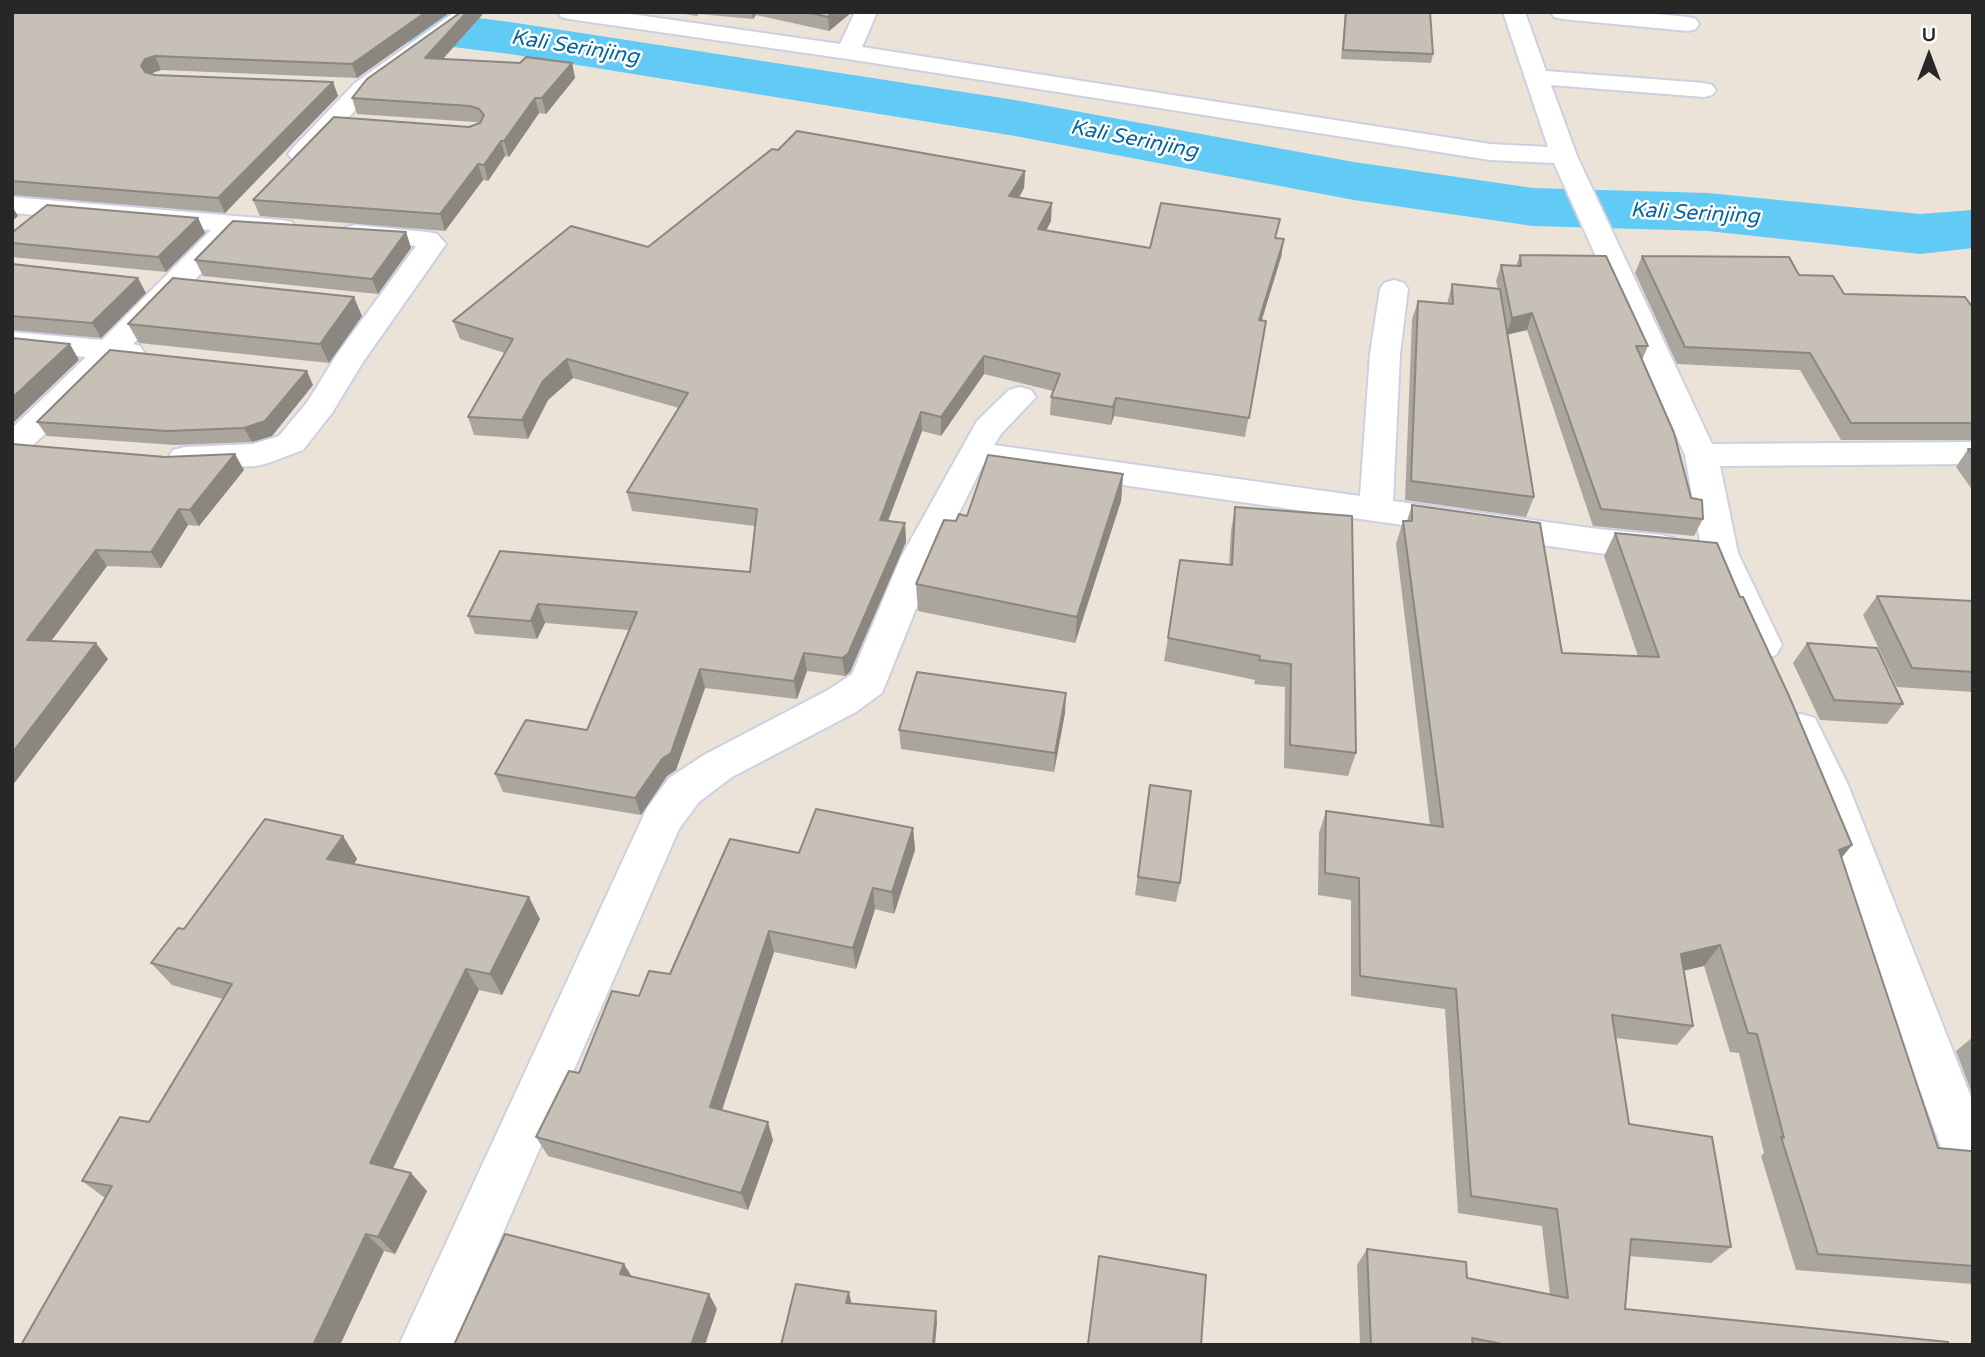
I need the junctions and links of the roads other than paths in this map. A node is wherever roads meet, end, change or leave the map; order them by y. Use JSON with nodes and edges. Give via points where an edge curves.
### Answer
{"nodes":[{"id":1,"x":470,"y":12,"type":"edge"},
{"id":2,"x":569,"y":12,"type":"edge"},
{"id":3,"x":866,"y":12,"type":"edge"},
{"id":4,"x":1514,"y":12,"type":"edge"},
{"id":5,"x":1562,"y":12,"type":"edge"},
{"id":6,"x":1688,"y":24,"type":"dead end"},
{"id":7,"x":848,"y":52,"type":"junction"},
{"id":8,"x":1538,"y":77,"type":"junction"},
{"id":9,"x":1704,"y":90,"type":"dead end"},
{"id":10,"x":1564,"y":156,"type":"junction"},
{"id":11,"x":287,"y":169,"type":"edge"},
{"id":12,"x":259,"y":197,"type":"edge"},
{"id":13,"x":17,"y":218,"type":"edge"},
{"id":14,"x":231,"y":225,"type":"junction"},
{"id":15,"x":134,"y":280,"type":"edge"},
{"id":16,"x":174,"y":284,"type":"junction"},
{"id":17,"x":214,"y":289,"type":"edge"},
{"id":18,"x":1394,"y":289,"type":"dead end"},
{"id":19,"x":12,"y":341,"type":"edge"},
{"id":20,"x":110,"y":350,"type":"junction"},
{"id":21,"x":150,"y":355,"type":"edge"},
{"id":22,"x":1020,"y":397,"type":"dead end"},
{"id":23,"x":14,"y":446,"type":"edge"},
{"id":24,"x":55,"y":450,"type":"edge"},
{"id":25,"x":973,"y":453,"type":"junction"},
{"id":26,"x":1973,"y":453,"type":"edge"},
{"id":27,"x":1701,"y":455,"type":"junction"},
{"id":28,"x":162,"y":457,"type":"edge"},
{"id":29,"x":1376,"y":509,"type":"junction"},
{"id":30,"x":1720,"y":553,"type":"junction"},
{"id":31,"x":1973,"y":1166,"type":"edge"},
{"id":32,"x":426,"y":1345,"type":"edge"}],
"edges":[{"from":1,"to":11,"type":"street","via":[[426,44],[349,88],[346,123]]},
{"from":2,"to":7,"type":"street"},
{"from":3,"to":7,"type":"street"},
{"from":4,"to":8,"type":"street"},
{"from":5,"to":6,"type":"street"},
{"from":7,"to":10,"type":"street","via":[[1490,152]]},
{"from":8,"to":9,"type":"street"},
{"from":8,"to":10,"type":"street"},
{"from":10,"to":27,"type":"street"},
{"from":12,"to":14,"type":"street"},
{"from":13,"to":14,"type":"street","via":[[48,209]]},
{"from":14,"to":16,"type":"street"},
{"from":14,"to":28,"type":"street","via":[[409,237],[432,244],[375,306],[326,374],[321,407],[291,443],[245,457]]},
{"from":15,"to":16,"type":"street"},
{"from":16,"to":17,"type":"street"},
{"from":16,"to":20,"type":"street"},
{"from":18,"to":29,"type":"street","via":[[1385,354]]},
{"from":19,"to":20,"type":"street"},
{"from":20,"to":21,"type":"street"},
{"from":20,"to":23,"type":"street"},
{"from":22,"to":25,"type":"street","via":[[988,428]]},
{"from":23,"to":24,"type":"street"},
{"from":25,"to":29,"type":"street"},
{"from":25,"to":32,"type":"street","via":[[918,559],[868,683],[719,766],[684,790],[663,820]]},
{"from":26,"to":27,"type":"street"},
{"from":27,"to":30,"type":"street"},
{"from":29,"to":30,"type":"street","via":[[1598,541]]},
{"from":30,"to":31,"type":"street","via":[[1827,785]]}]}
